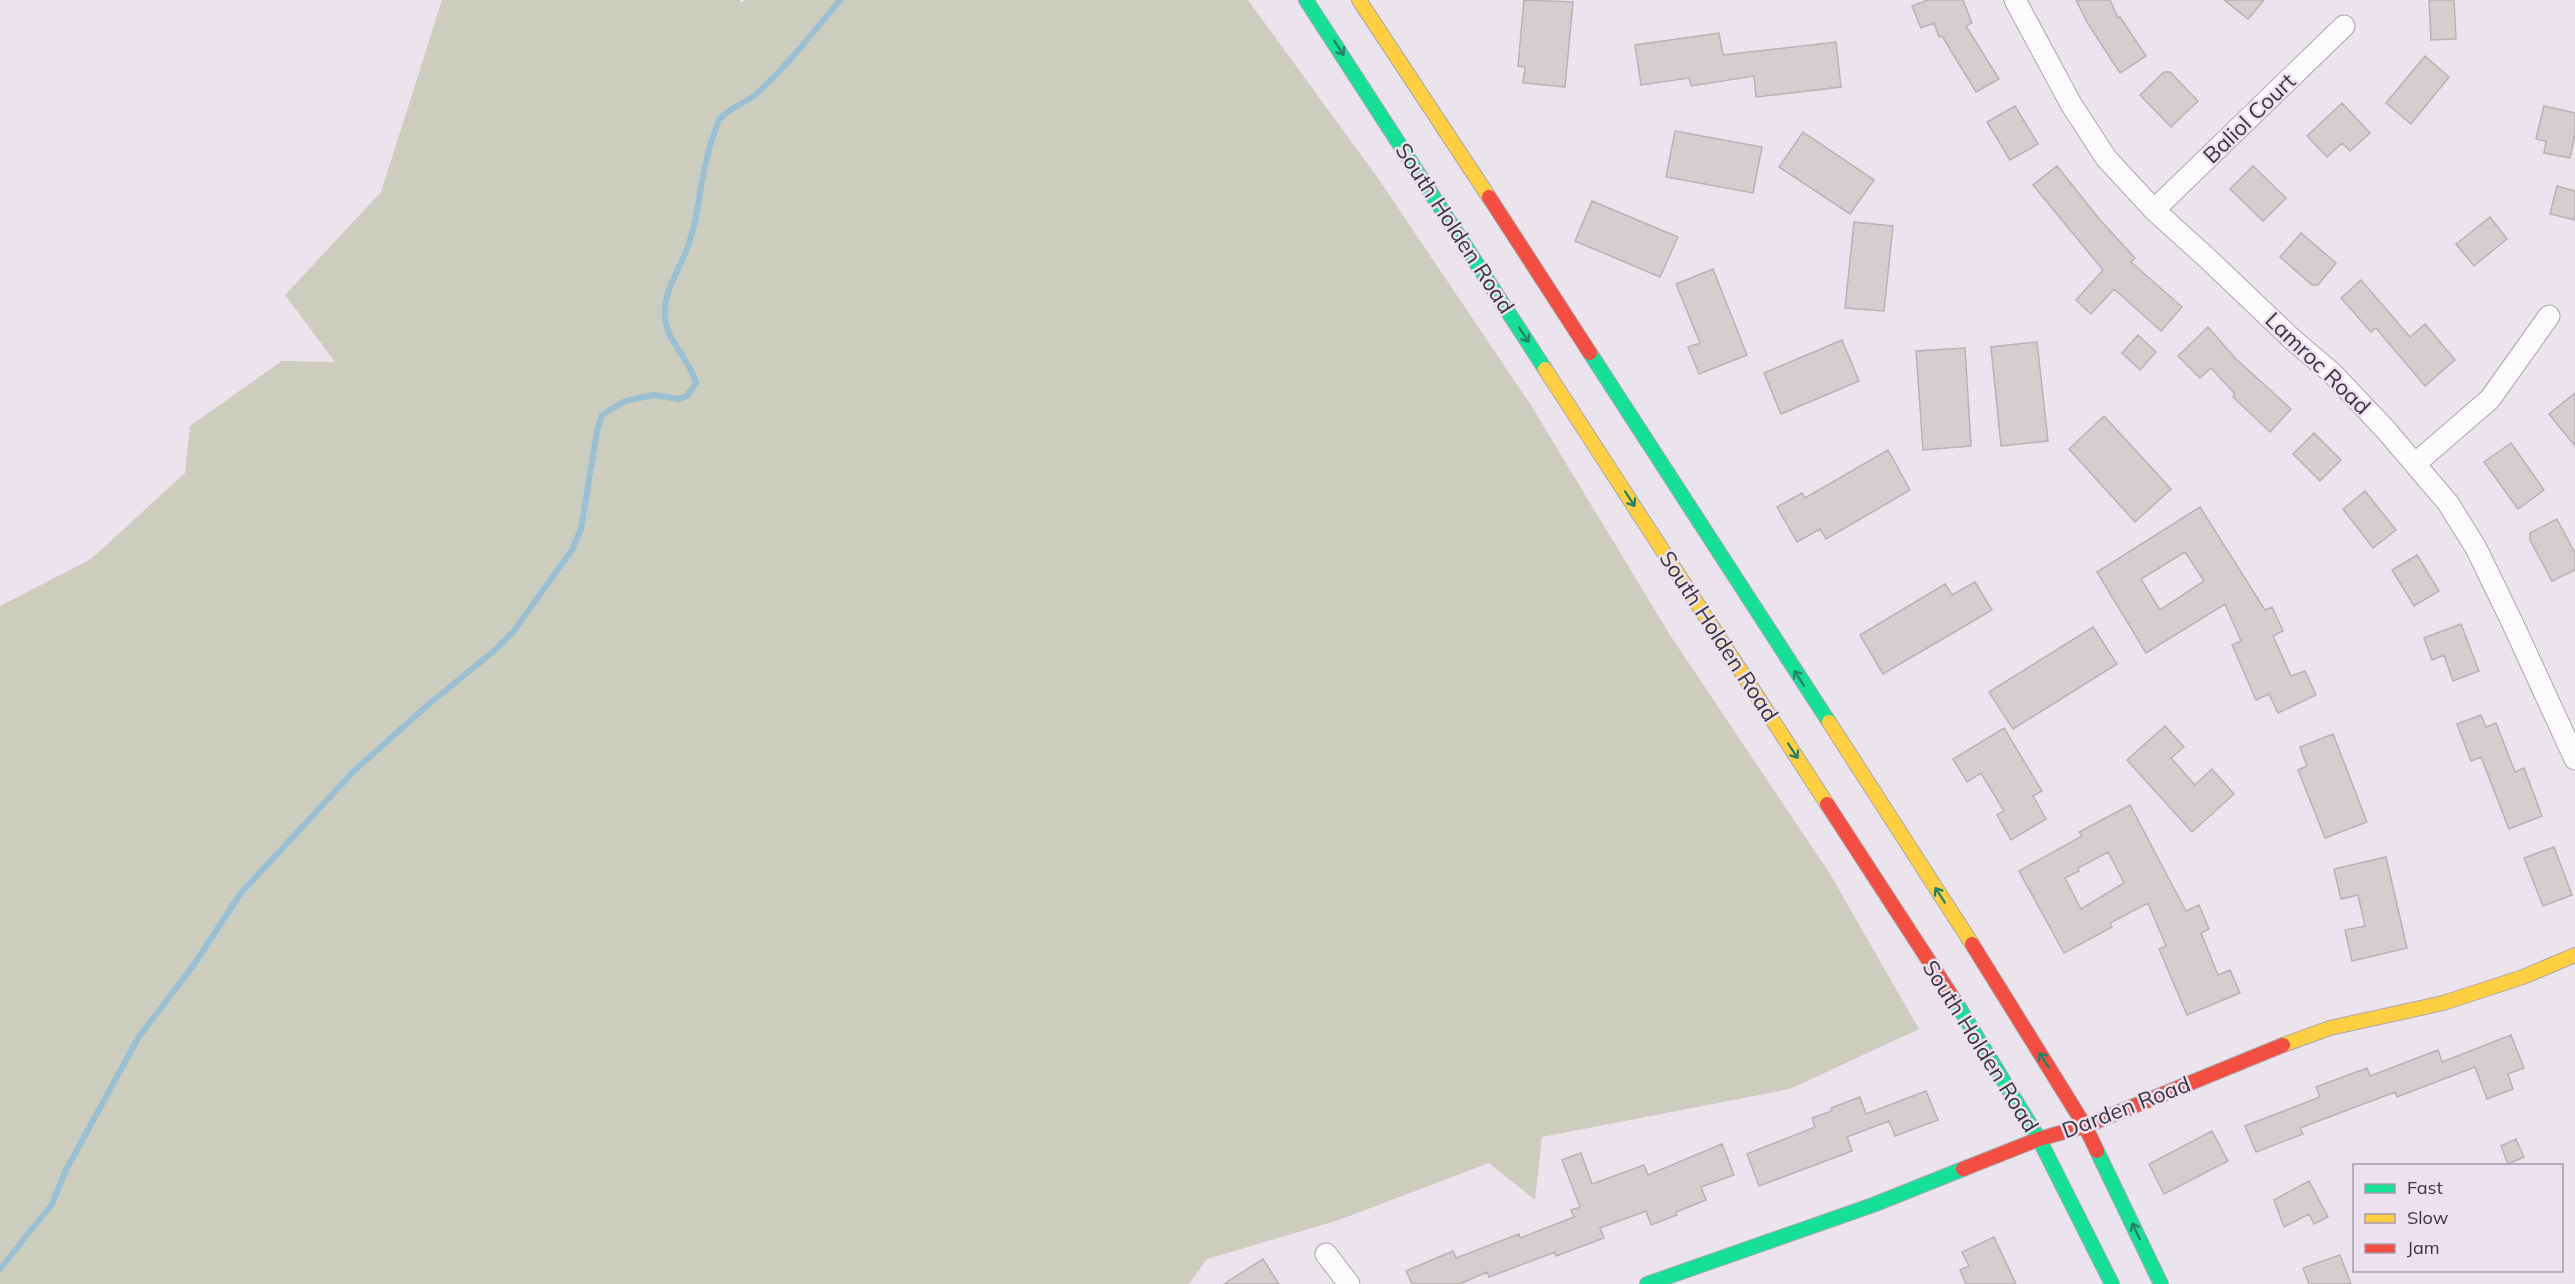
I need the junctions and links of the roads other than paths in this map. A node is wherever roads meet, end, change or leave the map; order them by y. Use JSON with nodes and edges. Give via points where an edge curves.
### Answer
{"nodes":[{"id":1,"x":1306,"y":0,"type":"edge"},
{"id":2,"x":1359,"y":0,"type":"edge"},
{"id":3,"x":2015,"y":0,"type":"edge"},
{"id":4,"x":2344,"y":26,"type":"dead end"},
{"id":5,"x":2154,"y":210,"type":"junction"},
{"id":6,"x":2549,"y":316,"type":"dead end"},
{"id":7,"x":2416,"y":464,"type":"junction"},
{"id":8,"x":2575,"y":759,"type":"edge"},
{"id":9,"x":2575,"y":955,"type":"edge"},
{"id":10,"x":2085,"y":1126,"type":"junction"},
{"id":11,"x":2039,"y":1139,"type":"junction"},
{"id":12,"x":1326,"y":1254,"type":"dead end"},
{"id":13,"x":1349,"y":1284,"type":"edge"},
{"id":14,"x":1647,"y":1284,"type":"edge"},
{"id":15,"x":2112,"y":1284,"type":"edge"},
{"id":16,"x":2162,"y":1284,"type":"edge"}],
"edges":[{"from":1,"to":11,"type":"main road","name":"South Holden Road","one_way":true,"via":[[1956,1003]]},
{"from":10,"to":2,"type":"main road","name":"South Holden Road","one_way":true,"via":[[1989,970]]},
{"from":3,"to":5,"type":"street","name":"Lamroc Road","via":[[2071,104],[2106,158]]},
{"from":4,"to":5,"type":"street","name":"Baliol Court"},
{"from":5,"to":7,"type":"street","name":"Lamroc Road","via":[[2332,373]]},
{"from":6,"to":7,"type":"street","via":[[2490,399]]},
{"from":7,"to":8,"type":"street","name":"Lamroc Road","via":[[2448,503],[2476,548]]},
{"from":9,"to":10,"type":"main road","name":"Darden Road","via":[[2443,1004],[2330,1028]]},
{"from":10,"to":11,"type":"main road","name":"Darden Road"},
{"from":16,"to":10,"type":"main road","name":"South Holden Road","one_way":true},
{"from":11,"to":14,"type":"main road","name":"Darden Road","via":[[1873,1205]]},
{"from":11,"to":15,"type":"main road","name":"South Holden Road"},
{"from":12,"to":13,"type":"street"}]}
